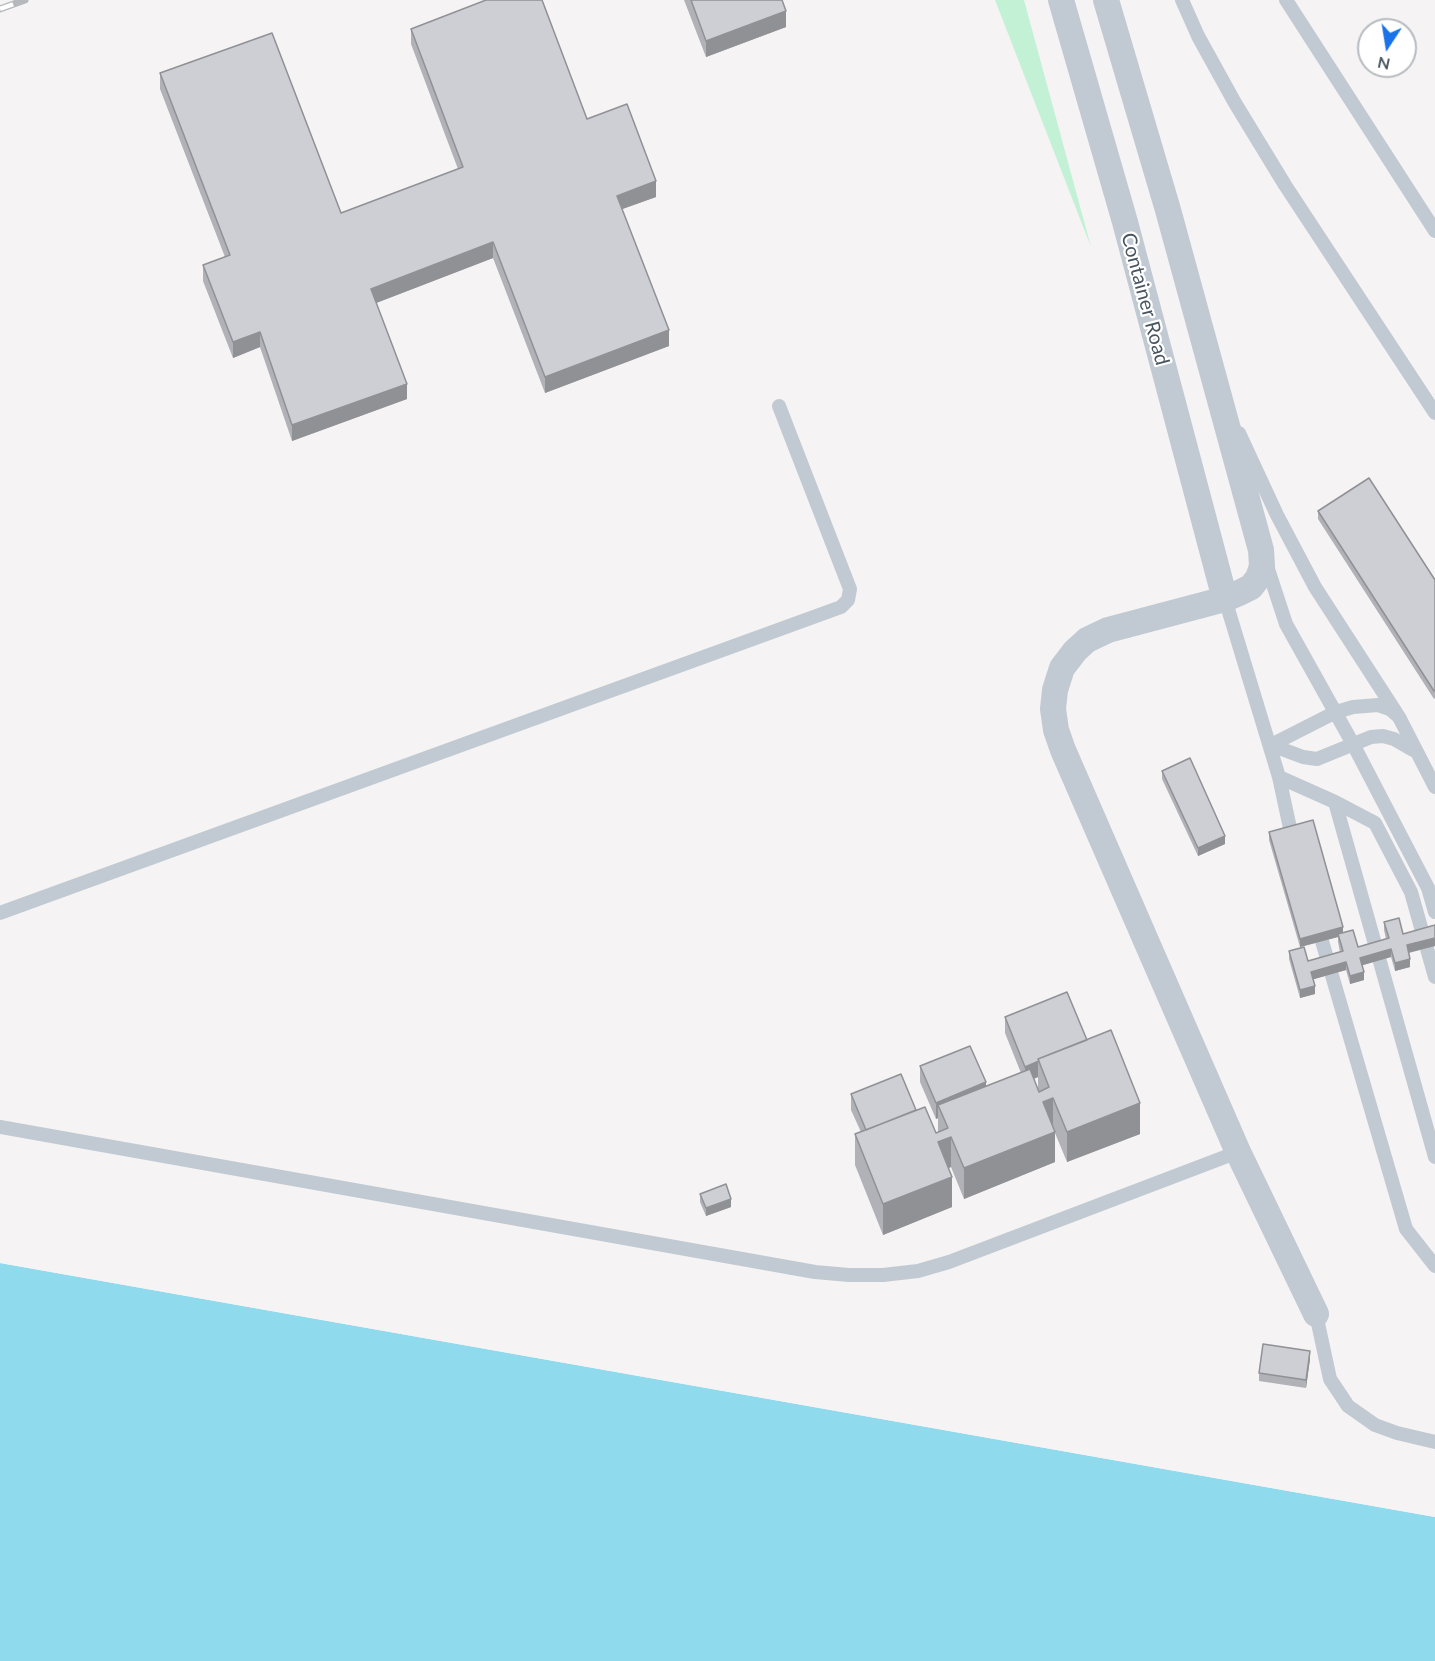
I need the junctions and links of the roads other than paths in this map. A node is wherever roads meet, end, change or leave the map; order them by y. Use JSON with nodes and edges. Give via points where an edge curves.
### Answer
{"nodes":[{"id":1,"x":1061,"y":0,"type":"edge"},
{"id":2,"x":1106,"y":0,"type":"edge"},
{"id":3,"x":1182,"y":0,"type":"edge"},
{"id":4,"x":1286,"y":0,"type":"edge"},
{"id":5,"x":1435,"y":231,"type":"edge"},
{"id":6,"x":1214,"y":376,"type":"junction"},
{"id":7,"x":779,"y":406,"type":"dead end"},
{"id":8,"x":1435,"y":413,"type":"edge"},
{"id":9,"x":1262,"y":550,"type":"junction"},
{"id":10,"x":1225,"y":598,"type":"junction"},
{"id":11,"x":1336,"y":712,"type":"junction"},
{"id":12,"x":1399,"y":717,"type":"junction"},
{"id":13,"x":1353,"y":744,"type":"junction"},
{"id":14,"x":1271,"y":745,"type":"junction"},
{"id":15,"x":1415,"y":751,"type":"junction"},
{"id":16,"x":1279,"y":777,"type":"junction"},
{"id":17,"x":1435,"y":788,"type":"edge"},
{"id":18,"x":1335,"y":802,"type":"junction"},
{"id":19,"x":1297,"y":853,"type":"edge"},
{"id":20,"x":1435,"y":912,"type":"edge"},
{"id":21,"x":0,"y":913,"type":"edge"},
{"id":22,"x":1315,"y":916,"type":"edge"},
{"id":23,"x":1435,"y":977,"type":"edge"},
{"id":24,"x":0,"y":1127,"type":"edge"},
{"id":25,"x":1238,"y":1152,"type":"junction"},
{"id":26,"x":1435,"y":1157,"type":"edge"},
{"id":27,"x":1435,"y":1266,"type":"edge"},
{"id":28,"x":1316,"y":1314,"type":"joint"},
{"id":29,"x":1435,"y":1442,"type":"edge"}],
"edges":[{"from":1,"to":10,"type":"street","name":"Container Road","via":[[1125,222]]},
{"from":2,"to":6,"type":"street"},
{"from":3,"to":8,"type":"lane","via":[[1235,103],[1285,185]]},
{"from":4,"to":5,"type":"lane"},
{"from":6,"to":9,"type":"street"},
{"from":6,"to":12,"type":"lane","via":[[1276,515],[1315,587]]},
{"from":7,"to":21,"type":"lane","via":[[850,589],[848,600],[841,607]]},
{"from":9,"to":10,"type":"street","via":[[1262,566],[1251,588]]},
{"from":9,"to":11,"type":"lane","via":[[1286,624]]},
{"from":10,"to":14,"type":"lane"},
{"from":10,"to":25,"type":"street","via":[[1108,630],[1087,640],[1062,668],[1053,710],[1063,750]]},
{"from":11,"to":12,"type":"lane","via":[[1378,705]]},
{"from":11,"to":13,"type":"lane"},
{"from":11,"to":14,"type":"lane"},
{"from":12,"to":15,"type":"lane"},
{"from":13,"to":14,"type":"lane","via":[[1317,759],[1303,758]]},
{"from":13,"to":15,"type":"lane","via":[[1383,736]]},
{"from":13,"to":20,"type":"lane","via":[[1428,888]]},
{"from":14,"to":16,"type":"lane"},
{"from":15,"to":17,"type":"lane"},
{"from":16,"to":18,"type":"lane"},
{"from":16,"to":19,"type":"lane"},
{"from":18,"to":23,"type":"lane","via":[[1375,823],[1411,892]]},
{"from":18,"to":26,"type":"lane"},
{"from":22,"to":27,"type":"lane","via":[[1406,1229]]},
{"from":24,"to":25,"type":"lane","via":[[849,1275],[883,1275],[949,1262]]},
{"from":25,"to":28,"type":"street"},
{"from":28,"to":29,"type":"lane","via":[[1330,1379],[1348,1406],[1375,1425]]}]}
